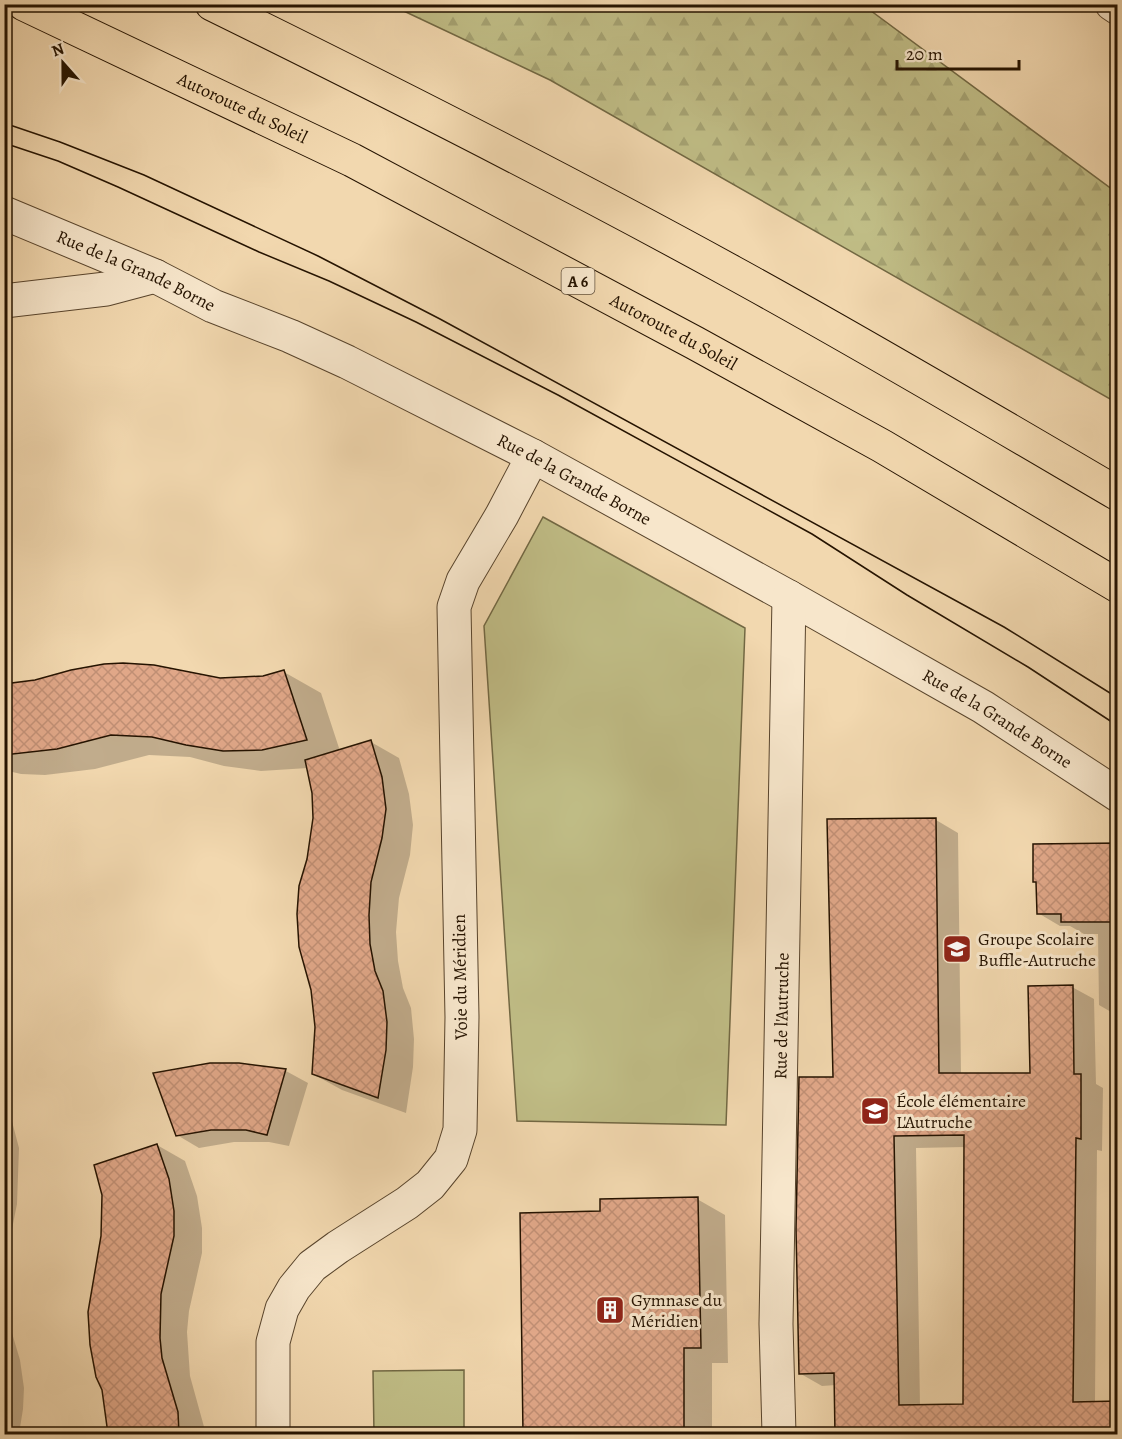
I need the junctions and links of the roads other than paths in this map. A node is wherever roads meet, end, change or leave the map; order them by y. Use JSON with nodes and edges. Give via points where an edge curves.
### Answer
{"nodes":[{"id":1,"x":24,"y":4,"type":"edge"},
{"id":2,"x":212,"y":4,"type":"edge"},
{"id":3,"x":1112,"y":4,"type":"edge"},
{"id":4,"x":1118,"y":8,"type":"edge"},
{"id":5,"x":4,"y":213,"type":"edge"},
{"id":6,"x":154,"y":276,"type":"junction"},
{"id":7,"x":4,"y":301,"type":"edge"},
{"id":8,"x":532,"y":456,"type":"junction"},
{"id":9,"x":1118,"y":495,"type":"edge"},
{"id":10,"x":1118,"y":586,"type":"edge"},
{"id":11,"x":789,"y":597,"type":"junction"},
{"id":12,"x":1118,"y":795,"type":"edge"},
{"id":13,"x":273,"y":1434,"type":"edge"},
{"id":14,"x":779,"y":1434,"type":"edge"}],
"edges":[{"from":1,"to":10,"type":"highway","name":"Autoroute du Soleil","number":"A 6","via":[[352,160],[685,337],[882,446]]},
{"from":2,"to":9,"type":"highway","via":[[732,272]]},
{"from":3,"to":4,"type":"street"},
{"from":5,"to":6,"type":"street","name":"Rue de la Grande Borne"},
{"from":6,"to":7,"type":"street","via":[[106,289]]},
{"from":6,"to":8,"type":"street","name":"Rue de la Grande Borne","via":[[213,306],[347,362]]},
{"from":8,"to":11,"type":"street","name":"Rue de la Grande Borne"},
{"from":8,"to":13,"type":"street","name":"Voie du Méridien","via":[[463,581],[454,607],[462,1017],[460,1130],[451,1159],[430,1185],[312,1266],[294,1288],[282,1309],[273,1342]]},
{"from":11,"to":12,"type":"street","name":"Rue de la Grande Borne","via":[[982,707]]},
{"from":11,"to":14,"type":"street","name":"Rue de l'Autruche","via":[[776,1324]]}]}
